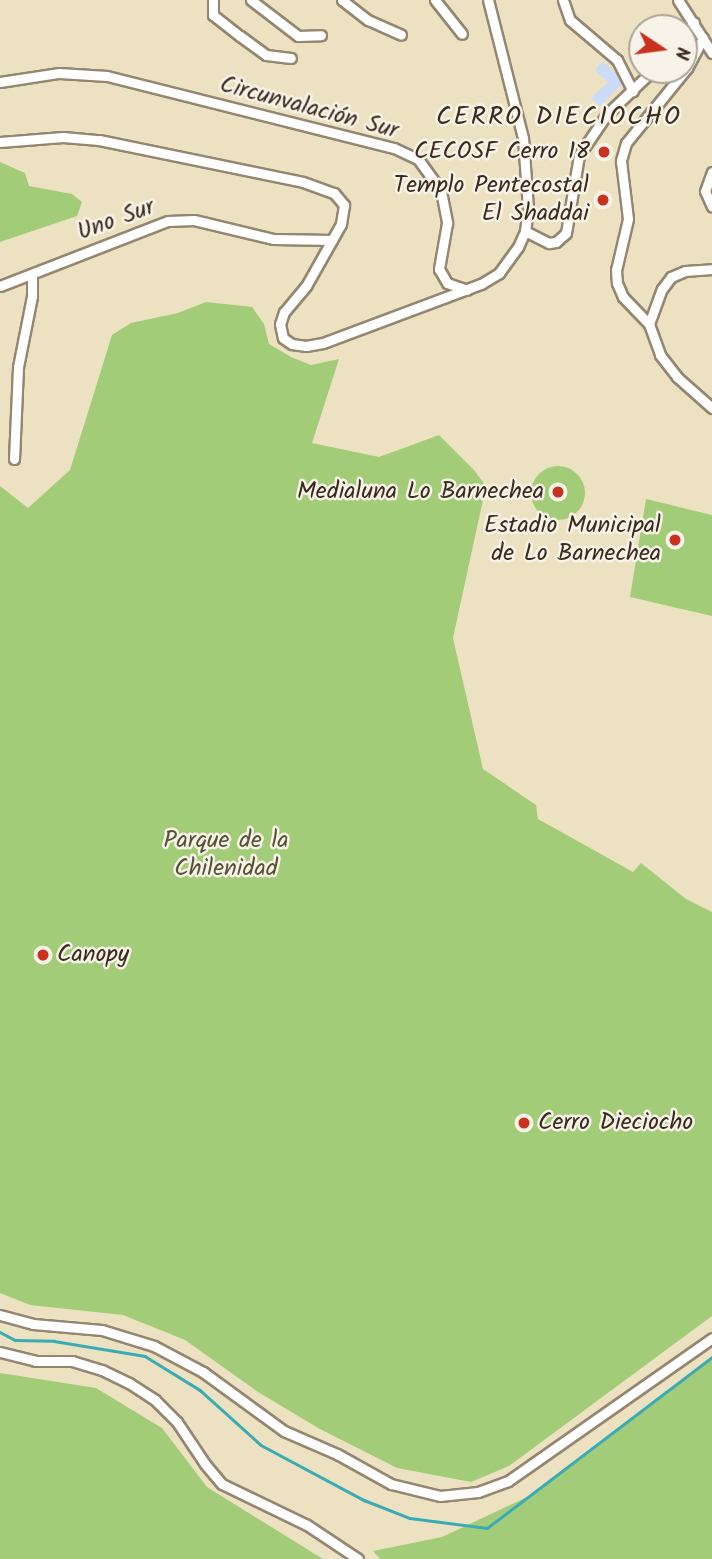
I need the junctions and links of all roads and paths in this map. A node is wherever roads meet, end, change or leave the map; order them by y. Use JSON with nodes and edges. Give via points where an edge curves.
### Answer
{"nodes":[{"id":1,"x":213,"y":0,"type":"edge"},
{"id":2,"x":251,"y":0,"type":"edge"},
{"id":3,"x":342,"y":0,"type":"edge"},
{"id":4,"x":435,"y":0,"type":"edge"},
{"id":5,"x":488,"y":0,"type":"edge"},
{"id":6,"x":563,"y":0,"type":"edge"},
{"id":7,"x":462,"y":34,"type":"dead end"},
{"id":8,"x":321,"y":35,"type":"dead end"},
{"id":9,"x":401,"y":35,"type":"dead end"},
{"id":10,"x":708,"y":39,"type":"edge"},
{"id":11,"x":712,"y":53,"type":"edge"},
{"id":12,"x":291,"y":58,"type":"dead end"},
{"id":13,"x":0,"y":82,"type":"edge"},
{"id":14,"x":640,"y":84,"type":"edge"},
{"id":15,"x":633,"y":91,"type":"junction"},
{"id":16,"x":0,"y":142,"type":"edge"},
{"id":17,"x":712,"y":172,"type":"edge"},
{"id":18,"x":712,"y":207,"type":"edge"},
{"id":19,"x":525,"y":231,"type":"junction"},
{"id":20,"x":332,"y":240,"type":"junction"},
{"id":21,"x":712,"y":269,"type":"edge"},
{"id":22,"x":32,"y":274,"type":"junction"},
{"id":23,"x":0,"y":286,"type":"edge"},
{"id":24,"x":468,"y":290,"type":"junction"},
{"id":25,"x":649,"y":324,"type":"junction"},
{"id":26,"x":712,"y":408,"type":"edge"},
{"id":27,"x":14,"y":459,"type":"dead end"},
{"id":28,"x":0,"y":1315,"type":"edge"},
{"id":29,"x":712,"y":1338,"type":"edge"},
{"id":30,"x":0,"y":1352,"type":"edge"},
{"id":31,"x":358,"y":1559,"type":"edge"}],
"edges":[{"from":1,"to":12,"type":"street","via":[[213,15],[240,36],[266,55]]},
{"from":2,"to":8,"type":"street","via":[[298,36]]},
{"from":3,"to":9,"type":"street","via":[[368,20]]},
{"from":4,"to":7,"type":"street"},
{"from":5,"to":19,"type":"street","via":[[522,129],[528,209]]},
{"from":6,"to":15,"type":"street","via":[[570,20],[617,60]]},
{"from":10,"to":11,"type":"street"},
{"from":10,"to":25,"type":"street","via":[[626,143],[621,161],[628,219],[617,283],[623,297]]},
{"from":13,"to":24,"type":"street","name":"Circunvalación Sur","via":[[59,73],[107,76],[394,148],[418,159],[441,191],[447,223],[439,269],[447,283]]},
{"from":14,"to":15,"type":"street"},
{"from":15,"to":19,"type":"street","via":[[607,114],[579,155],[566,233],[549,243]]},
{"from":16,"to":20,"type":"street","via":[[92,139],[325,188],[344,205]]},
{"from":17,"to":18,"type":"street","via":[[705,191]]},
{"from":19,"to":24,"type":"street","via":[[499,273]]},
{"from":20,"to":22,"type":"street","name":"Uno Sur","via":[[274,239],[194,220],[168,221]]},
{"from":20,"to":24,"type":"street","via":[[302,292],[282,316],[280,332],[292,344],[323,343]]},
{"from":21,"to":25,"type":"street","via":[[671,277]]},
{"from":22,"to":23,"type":"street","name":"Uno Sur"},
{"from":22,"to":27,"type":"street","via":[[33,296],[18,367]]},
{"from":25,"to":26,"type":"street","via":[[660,355]]},
{"from":28,"to":29,"type":"street","via":[[33,1324],[102,1330],[154,1346],[203,1372],[284,1431],[391,1485],[440,1496],[478,1492],[508,1481]]},
{"from":30,"to":31,"type":"street","via":[[24,1359],[79,1363],[129,1383],[177,1422],[222,1484],[307,1525]]}]}
